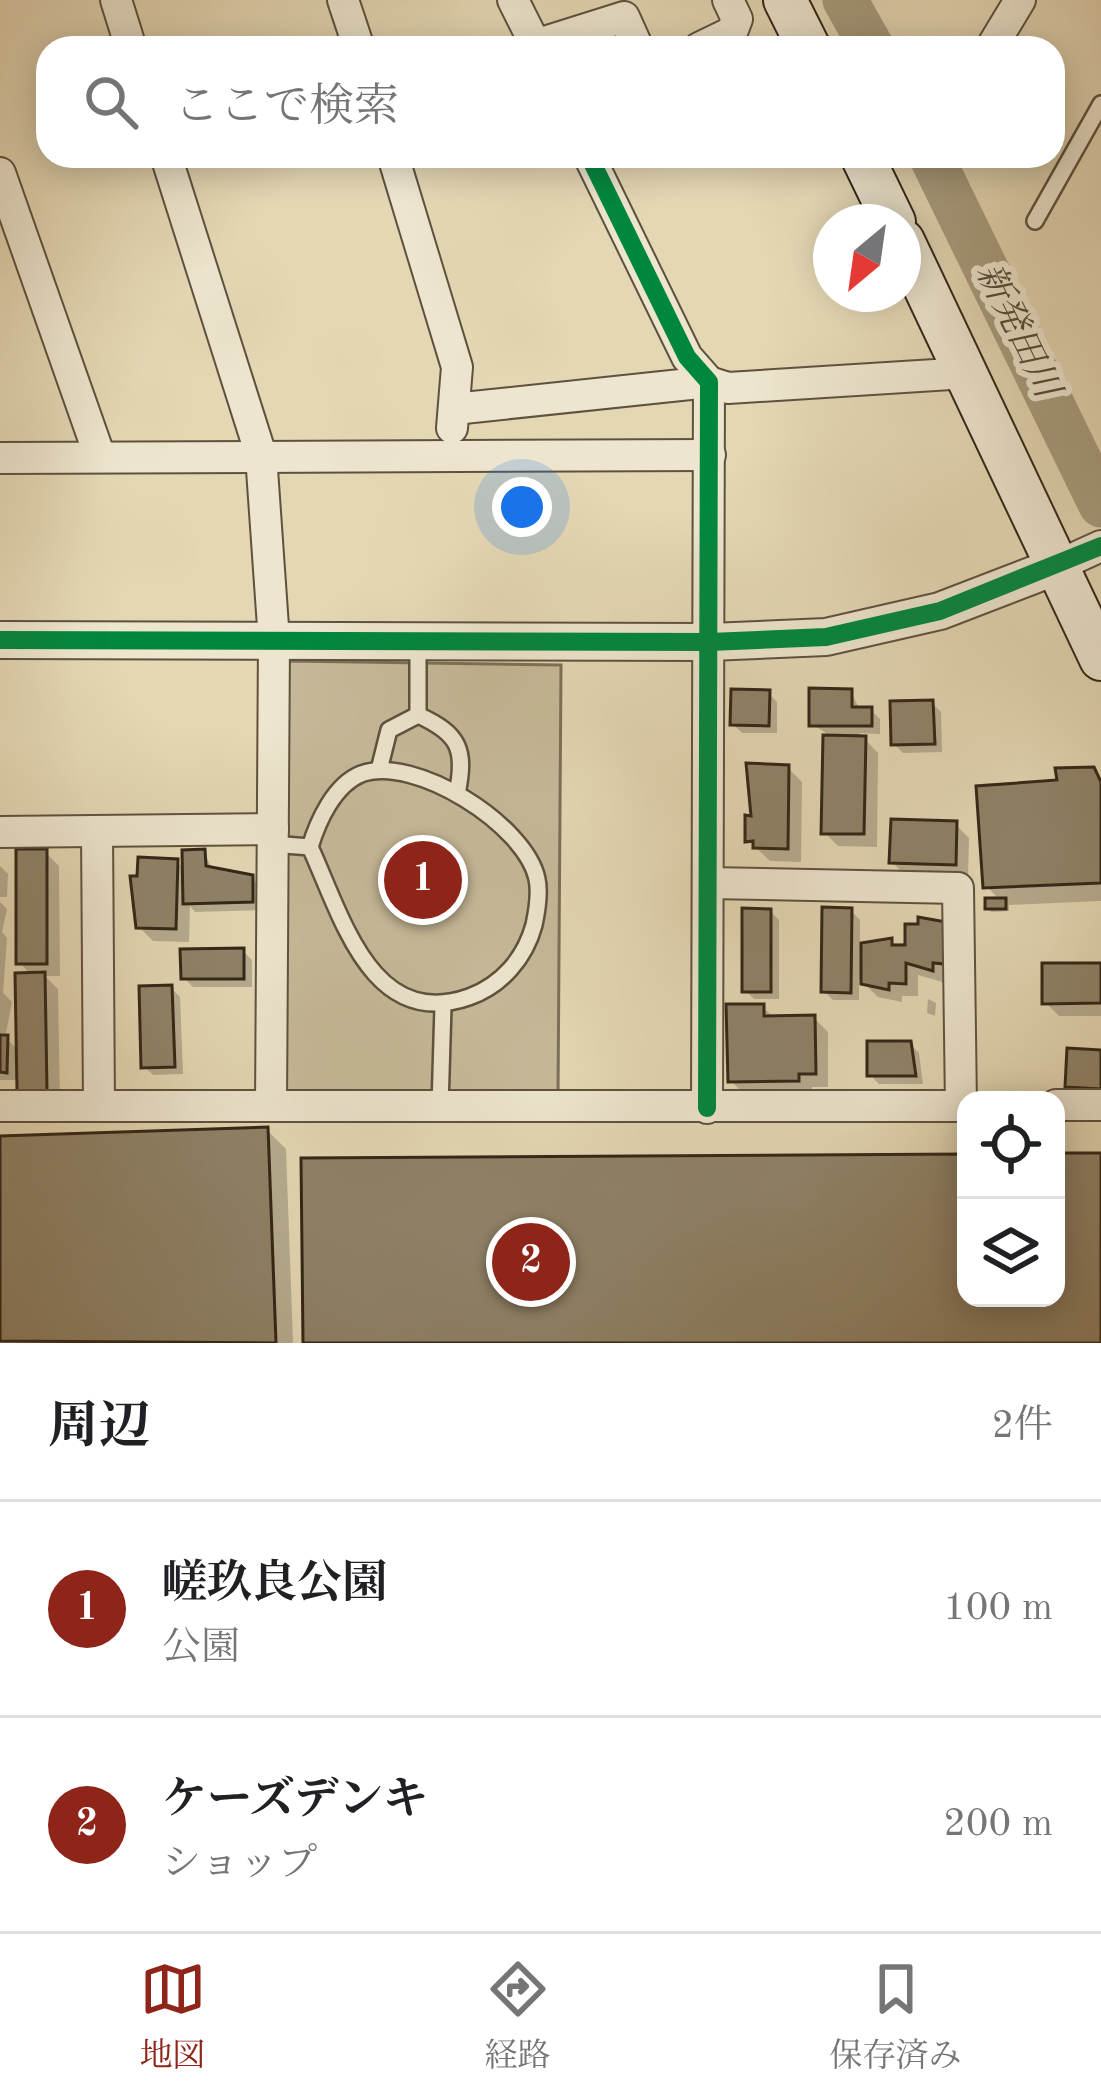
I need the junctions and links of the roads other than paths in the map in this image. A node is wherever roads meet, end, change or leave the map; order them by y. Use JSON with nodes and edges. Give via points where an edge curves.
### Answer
{"nodes":[{"id":1,"x":116,"y":0,"type":"edge"},
{"id":2,"x":343,"y":0,"type":"edge"},
{"id":3,"x":513,"y":0,"type":"edge"},
{"id":4,"x":728,"y":0,"type":"edge"},
{"id":5,"x":785,"y":0,"type":"edge"},
{"id":6,"x":1020,"y":0,"type":"edge"},
{"id":7,"x":127,"y":36,"type":"edge"},
{"id":8,"x":355,"y":36,"type":"edge"},
{"id":9,"x":531,"y":36,"type":"edge"},
{"id":10,"x":567,"y":36,"type":"edge"},
{"id":11,"x":633,"y":36,"type":"edge"},
{"id":12,"x":724,"y":36,"type":"edge"},
{"id":13,"x":803,"y":36,"type":"edge"},
{"id":14,"x":999,"y":36,"type":"edge"},
{"id":15,"x":1101,"y":104,"type":"edge"},
{"id":16,"x":170,"y":168,"type":"edge"},
{"id":17,"x":397,"y":168,"type":"edge"},
{"id":18,"x":595,"y":168,"type":"edge"},
{"id":19,"x":871,"y":168,"type":"edge"},
{"id":20,"x":1065,"y":168,"type":"edge"},
{"id":21,"x":1065,"y":168,"type":"edge"},
{"id":22,"x":0,"y":173,"type":"edge"},
{"id":23,"x":886,"y":204,"type":"edge"},
{"id":24,"x":1035,"y":221,"type":"dead end"},
{"id":25,"x":921,"y":278,"type":"edge"},
{"id":26,"x":967,"y":373,"type":"junction"},
{"id":27,"x":709,"y":382,"type":"junction"},
{"id":28,"x":454,"y":409,"type":"junction"},
{"id":29,"x":261,"y":454,"type":"junction"},
{"id":30,"x":450,"y":455,"type":"junction"},
{"id":31,"x":710,"y":455,"type":"junction"},
{"id":32,"x":100,"y":457,"type":"junction"},
{"id":33,"x":0,"y":458,"type":"edge"},
{"id":34,"x":1080,"y":555,"type":"edge"},
{"id":35,"x":0,"y":640,"type":"edge"},
{"id":36,"x":274,"y":640,"type":"junction"},
{"id":37,"x":418,"y":641,"type":"junction"},
{"id":38,"x":710,"y":642,"type":"junction"},
{"id":39,"x":1101,"y":658,"type":"edge"},
{"id":40,"x":418,"y":715,"type":"junction"},
{"id":41,"x":379,"y":770,"type":"junction"},
{"id":42,"x":458,"y":794,"type":"junction"},
{"id":43,"x":97,"y":831,"type":"junction"},
{"id":44,"x":0,"y":832,"type":"edge"},
{"id":45,"x":273,"y":837,"type":"junction"},
{"id":46,"x":310,"y":848,"type":"junction"},
{"id":47,"x":709,"y":883,"type":"junction"},
{"id":48,"x":443,"y":1006,"type":"junction"},
{"id":49,"x":963,"y":1091,"type":"edge"},
{"id":50,"x":1101,"y":1105,"type":"edge"},
{"id":51,"x":0,"y":1106,"type":"edge"},
{"id":52,"x":99,"y":1106,"type":"junction"},
{"id":53,"x":271,"y":1106,"type":"junction"},
{"id":54,"x":957,"y":1106,"type":"edge"},
{"id":55,"x":1065,"y":1106,"type":"edge"},
{"id":56,"x":440,"y":1107,"type":"junction"},
{"id":57,"x":707,"y":1108,"type":"junction"}],
"edges":[{"from":1,"to":7,"type":"street"},
{"from":2,"to":8,"type":"street"},
{"from":3,"to":9,"type":"street"},
{"from":4,"to":12,"type":"street","via":[[737,19]]},
{"from":5,"to":13,"type":"main road"},
{"from":6,"to":14,"type":"street"},
{"from":10,"to":11,"type":"street","via":[[625,17]]},
{"from":15,"to":21,"type":"lane"},
{"from":16,"to":29,"type":"street"},
{"from":17,"to":28,"type":"street","via":[[457,367]]},
{"from":18,"to":27,"type":"street","via":[[687,357]]},
{"from":19,"to":23,"type":"main road"},
{"from":20,"to":24,"type":"lane"},
{"from":22,"to":32,"type":"street"},
{"from":25,"to":26,"type":"main road"},
{"from":26,"to":27,"type":"street","via":[[728,388]]},
{"from":26,"to":34,"type":"main road"},
{"from":27,"to":28,"type":"street"},
{"from":27,"to":31,"type":"street"},
{"from":28,"to":30,"type":"street"},
{"from":29,"to":30,"type":"street"},
{"from":29,"to":32,"type":"street"},
{"from":29,"to":36,"type":"street"},
{"from":30,"to":31,"type":"street"},
{"from":31,"to":38,"type":"street"},
{"from":32,"to":33,"type":"street"},
{"from":34,"to":38,"type":"street","via":[[940,610],[826,637]]},
{"from":34,"to":39,"type":"main road"},
{"from":35,"to":36,"type":"street"},
{"from":36,"to":37,"type":"street"},
{"from":36,"to":45,"type":"street"},
{"from":37,"to":38,"type":"street"},
{"from":37,"to":40,"type":"lane"},
{"from":38,"to":47,"type":"street"},
{"from":40,"to":41,"type":"lane","via":[[389,730]]},
{"from":40,"to":42,"type":"lane","via":[[459,743]]},
{"from":41,"to":42,"type":"lane"},
{"from":41,"to":46,"type":"lane","via":[[336,794]]},
{"from":42,"to":48,"type":"lane","via":[[528,856],[538,910],[509,971],[486,991]]},
{"from":43,"to":44,"type":"street"},
{"from":43,"to":45,"type":"street"},
{"from":43,"to":52,"type":"street"},
{"from":45,"to":46,"type":"lane"},
{"from":45,"to":53,"type":"street"},
{"from":46,"to":48,"type":"lane","via":[[364,966],[402,994]]},
{"from":47,"to":49,"type":"street","via":[[958,888]]},
{"from":47,"to":57,"type":"street"},
{"from":48,"to":56,"type":"lane"},
{"from":50,"to":55,"type":"street"},
{"from":51,"to":52,"type":"street"},
{"from":52,"to":53,"type":"street"},
{"from":53,"to":56,"type":"street"},
{"from":54,"to":57,"type":"street"},
{"from":56,"to":57,"type":"street"}]}
